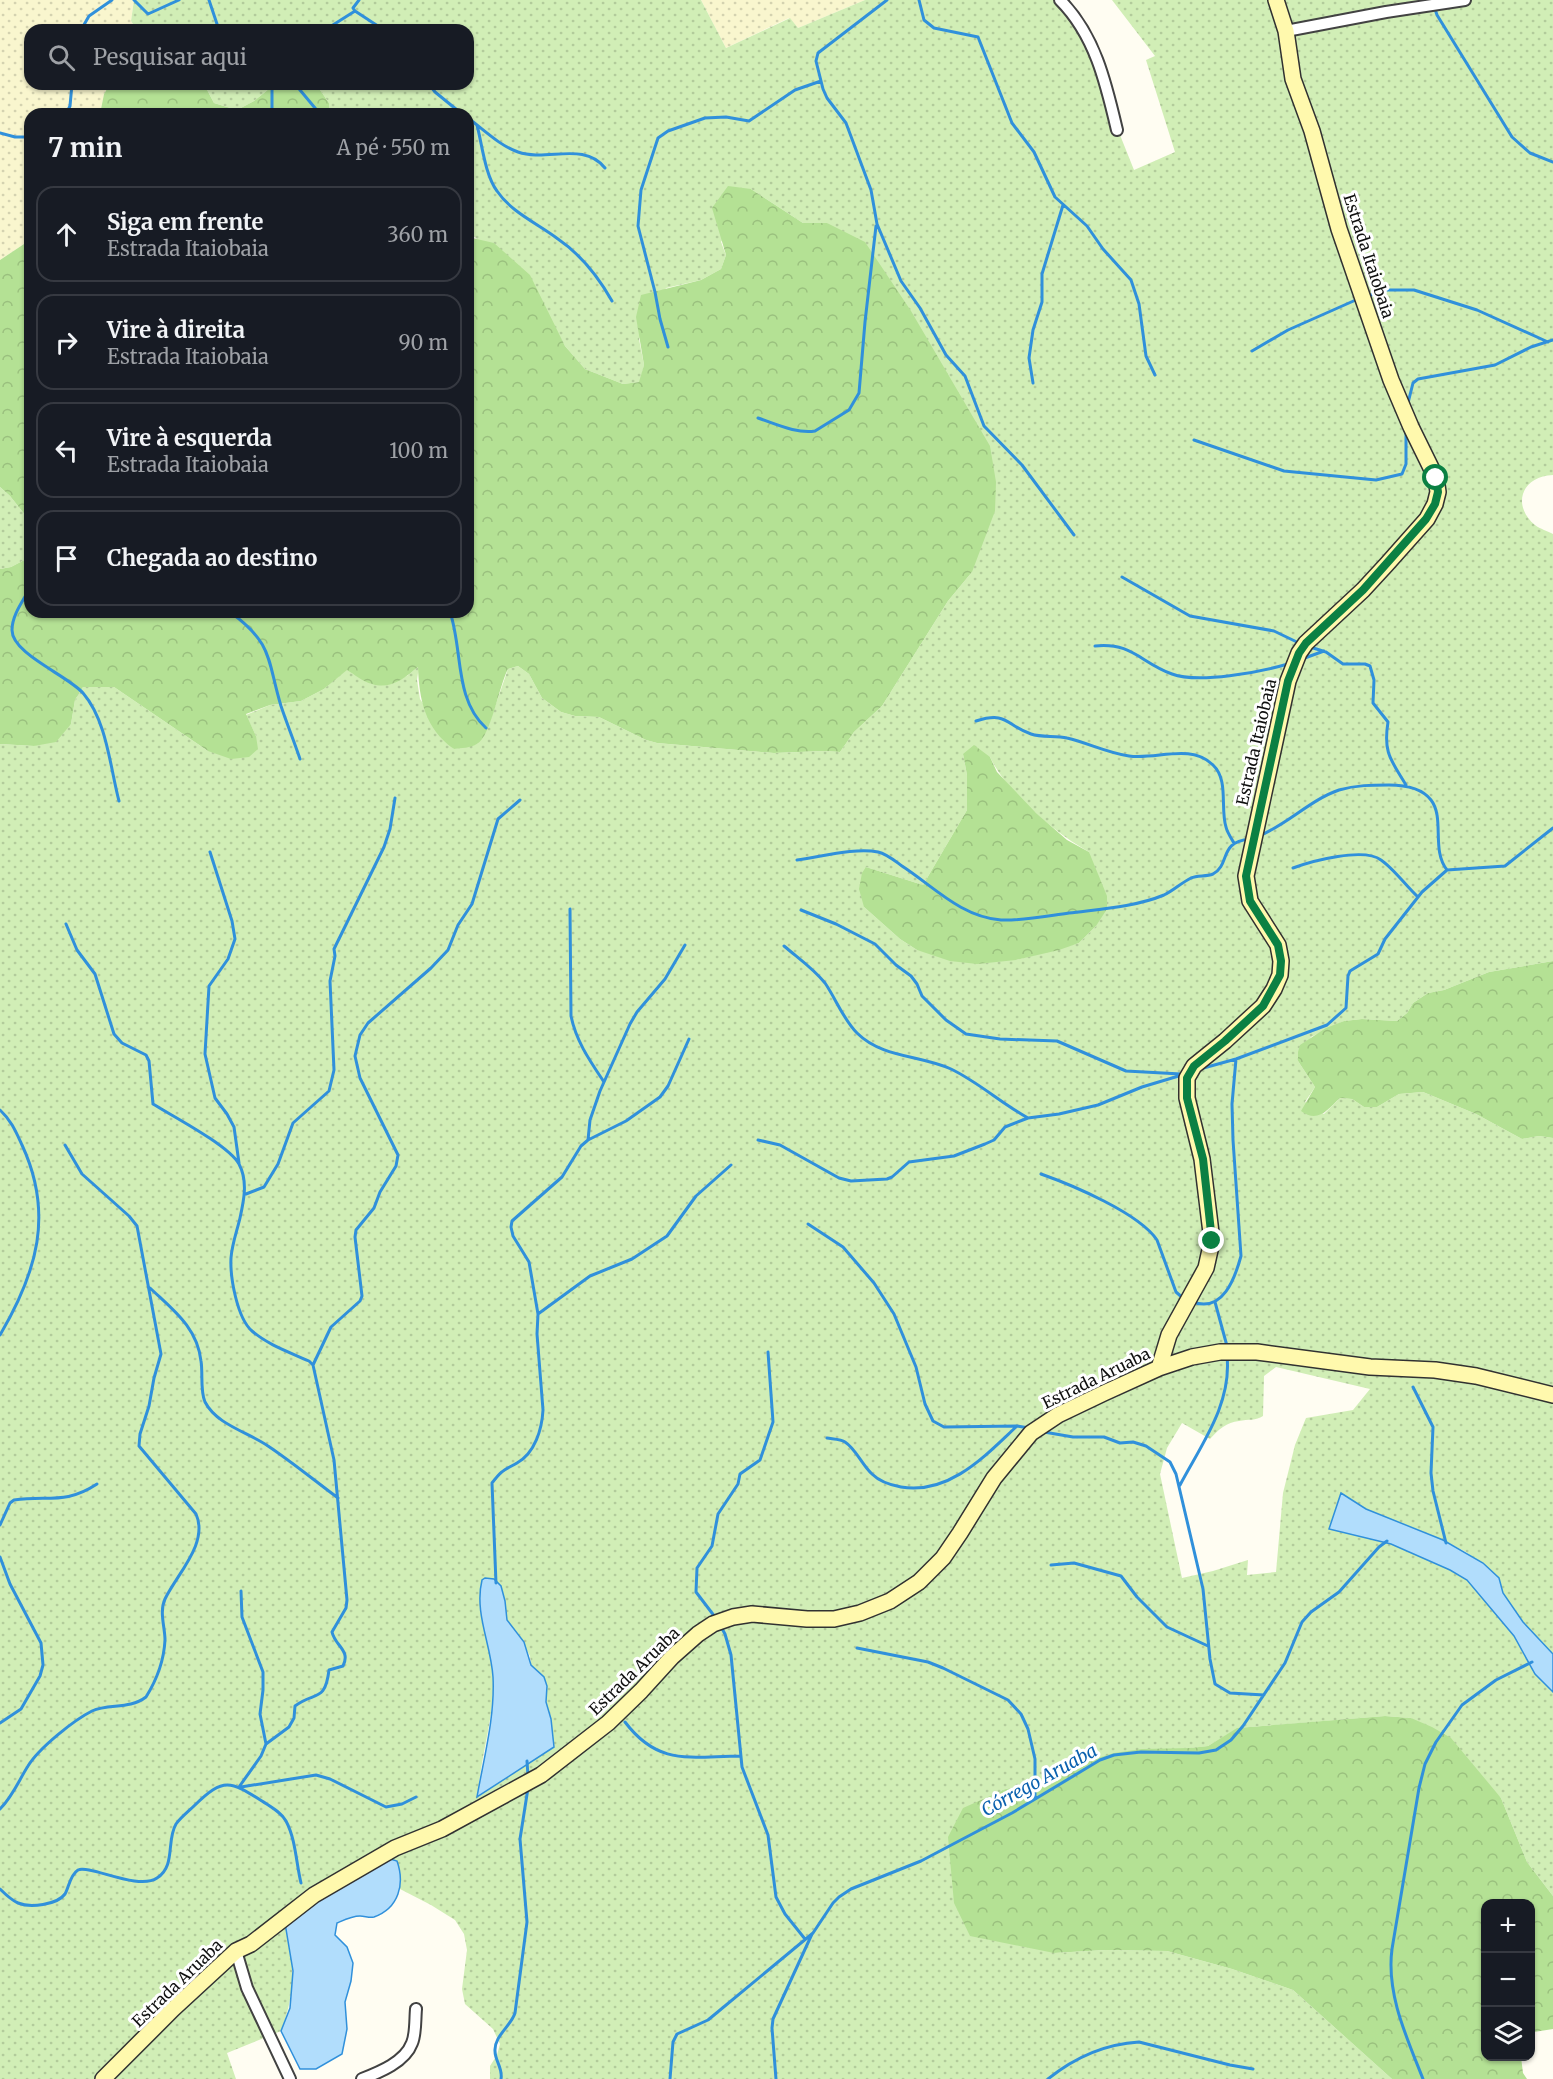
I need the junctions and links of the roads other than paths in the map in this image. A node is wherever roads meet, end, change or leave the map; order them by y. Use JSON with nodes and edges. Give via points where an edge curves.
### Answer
{"nodes":[{"id":1,"x":1060,"y":0,"type":"edge"},
{"id":2,"x":1276,"y":0,"type":"edge"},
{"id":3,"x":1465,"y":0,"type":"edge"},
{"id":4,"x":1286,"y":31,"type":"junction"},
{"id":5,"x":1117,"y":130,"type":"dead end"},
{"id":6,"x":1159,"y":1368,"type":"junction"},
{"id":7,"x":1553,"y":1395,"type":"edge"},
{"id":8,"x":236,"y":1951,"type":"junction"},
{"id":9,"x":416,"y":2009,"type":"dead end"},
{"id":10,"x":103,"y":2079,"type":"edge"},
{"id":11,"x":290,"y":2079,"type":"edge"},
{"id":12,"x":362,"y":2079,"type":"edge"}],
"edges":[{"from":1,"to":5,"type":"street","via":[[1086,36],[1104,73]]},
{"from":2,"to":4,"type":"street","name":"Estrada Itaiobaia"},
{"from":3,"to":4,"type":"street"},
{"from":4,"to":6,"type":"street","name":"Estrada Itaiobaia","via":[[1293,79],[1339,229],[1391,380],[1436,478],[1438,492],[1426,519],[1387,564],[1306,643],[1288,681],[1246,876],[1250,901],[1278,945],[1280,975],[1263,1006],[1194,1066],[1187,1078],[1187,1098],[1203,1159],[1212,1241],[1203,1275],[1169,1335]]},
{"from":6,"to":7,"type":"street","name":"Estrada Aruaba","via":[[1220,1352],[1257,1352],[1476,1376]]},
{"from":6,"to":8,"type":"street","name":"Estrada Aruaba","via":[[1058,1415],[1031,1433],[994,1478],[943,1558],[919,1582],[891,1601],[834,1619],[752,1614],[713,1624],[672,1657],[608,1723],[541,1775],[442,1829],[385,1854],[314,1895],[251,1944]]},
{"from":8,"to":10,"type":"street","name":"Estrada Aruaba"},
{"from":8,"to":11,"type":"street","via":[[247,1988]]},
{"from":9,"to":12,"type":"street","via":[[413,2042],[404,2056]]}]}
